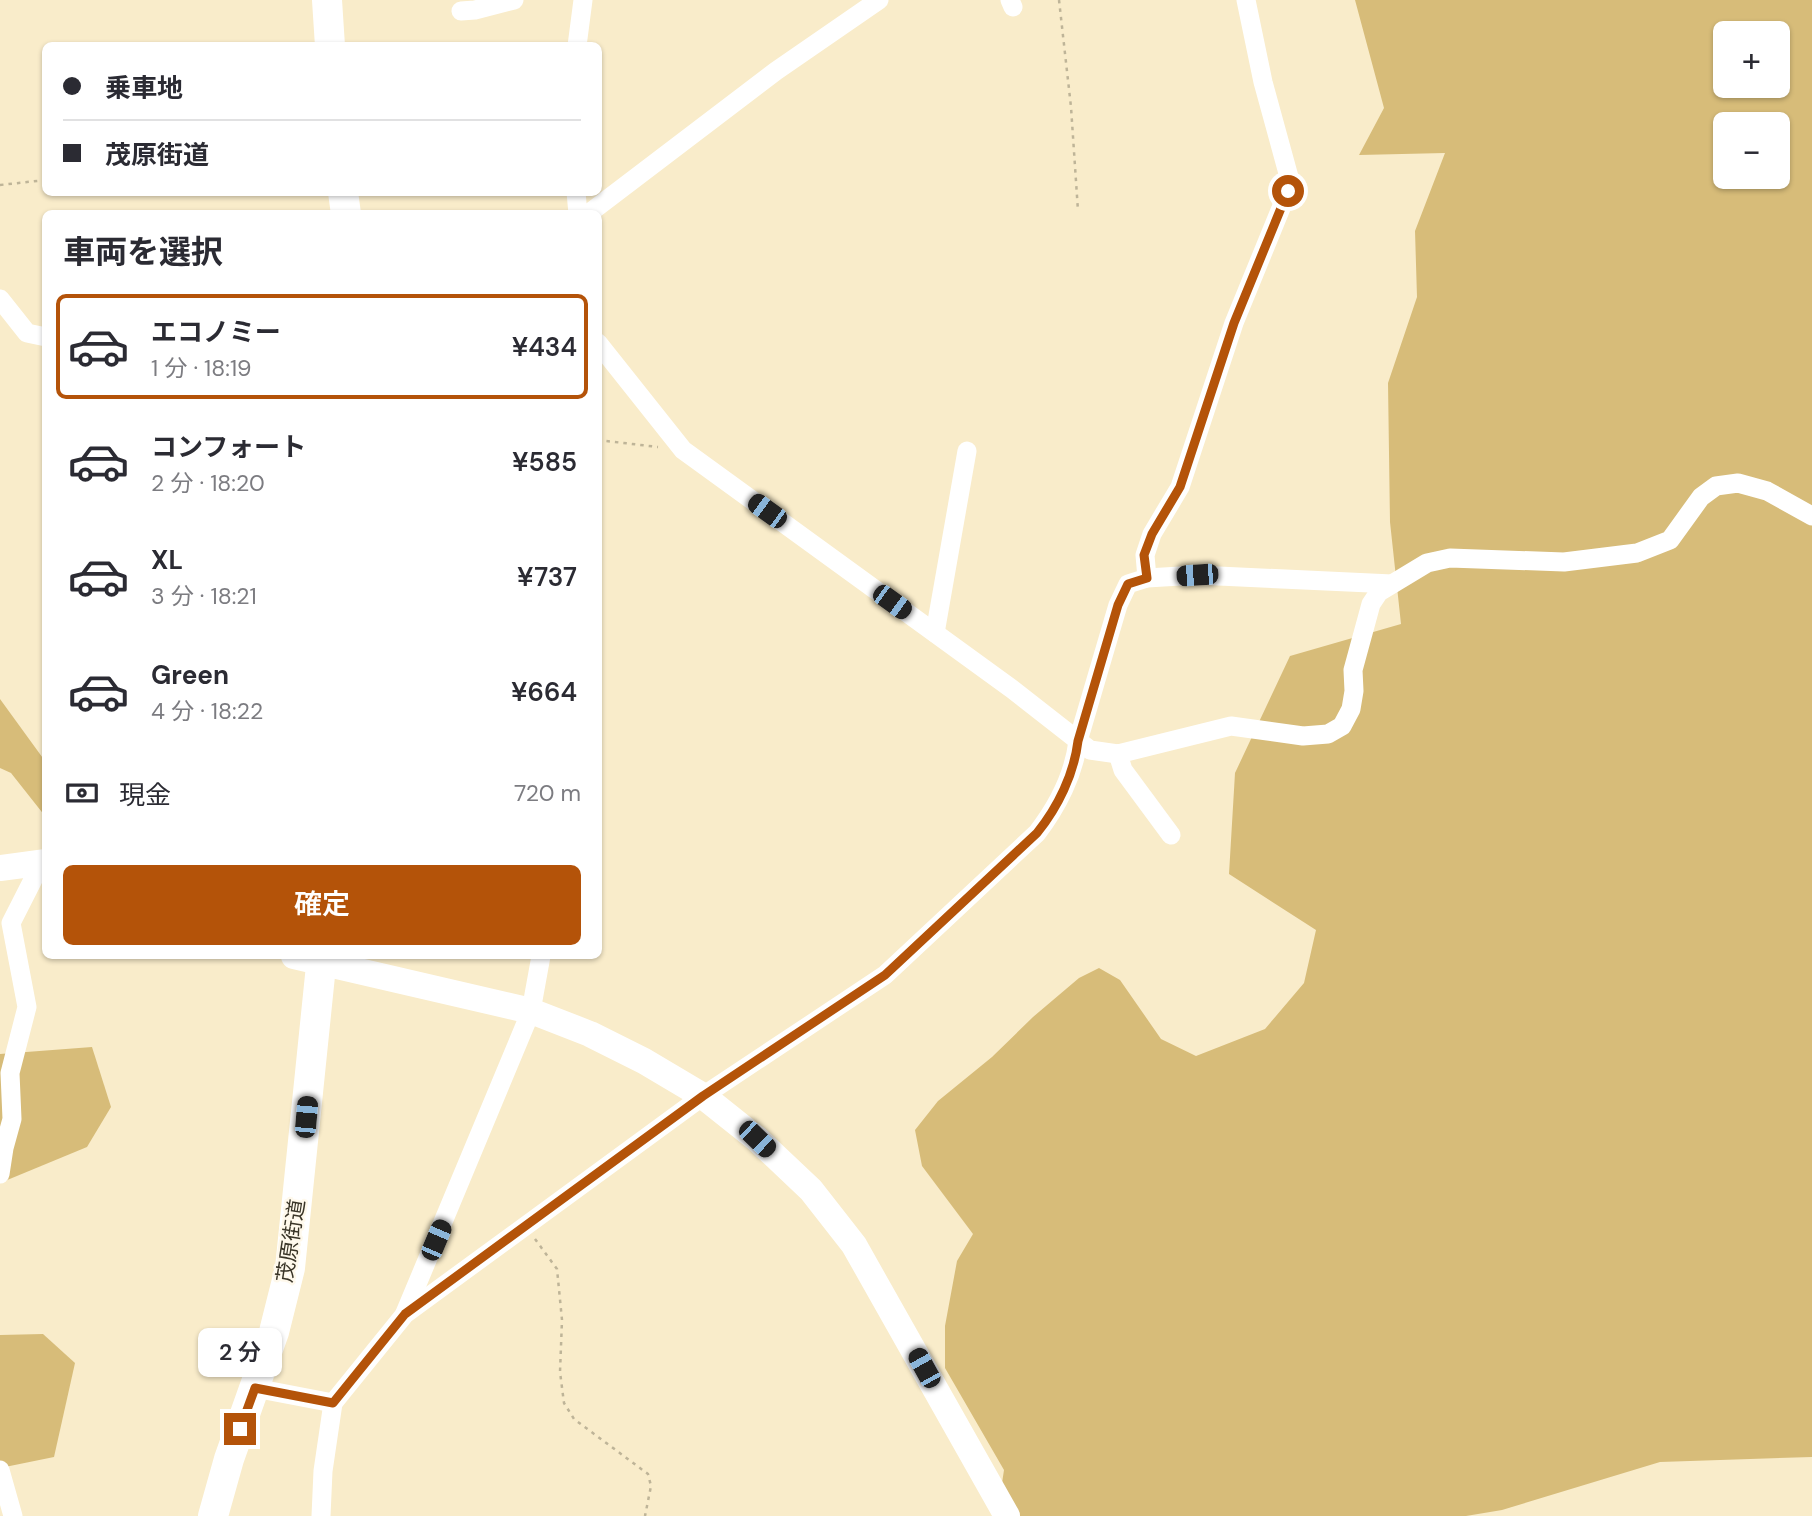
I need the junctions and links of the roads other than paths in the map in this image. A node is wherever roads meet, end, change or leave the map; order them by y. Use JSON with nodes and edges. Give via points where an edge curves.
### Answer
{"nodes":[{"id":1,"x":514,"y":0,"type":"edge"},
{"id":2,"x":583,"y":0,"type":"edge"},
{"id":3,"x":879,"y":0,"type":"edge"},
{"id":4,"x":1246,"y":0,"type":"edge"},
{"id":5,"x":329,"y":1,"type":"edge"},
{"id":6,"x":461,"y":12,"type":"dead end"},
{"id":7,"x":330,"y":42,"type":"edge"},
{"id":8,"x":578,"y":42,"type":"edge"},
{"id":9,"x":593,"y":210,"type":"edge"},
{"id":10,"x":0,"y":299,"type":"edge"},
{"id":11,"x":42,"y":336,"type":"edge"},
{"id":12,"x":602,"y":348,"type":"edge"},
{"id":13,"x":967,"y":451,"type":"dead end"},
{"id":14,"x":1812,"y":516,"type":"edge"},
{"id":15,"x":1147,"y":578,"type":"junction"},
{"id":16,"x":1392,"y":584,"type":"junction"},
{"id":17,"x":934,"y":633,"type":"junction"},
{"id":18,"x":1078,"y":741,"type":"junction"},
{"id":19,"x":1118,"y":754,"type":"junction"},
{"id":20,"x":1171,"y":835,"type":"dead end"},
{"id":21,"x":42,"y":862,"type":"edge"},
{"id":22,"x":42,"y":866,"type":"edge"},
{"id":23,"x":0,"y":868,"type":"edge"},
{"id":24,"x":312,"y":959,"type":"edge"},
{"id":25,"x":316,"y":959,"type":"edge"},
{"id":26,"x":540,"y":959,"type":"edge"},
{"id":27,"x":531,"y":1011,"type":"junction"},
{"id":28,"x":703,"y":1096,"type":"junction"},
{"id":29,"x":0,"y":1174,"type":"edge"},
{"id":30,"x":405,"y":1314,"type":"junction"},
{"id":31,"x":255,"y":1388,"type":"junction"},
{"id":32,"x":333,"y":1403,"type":"junction"},
{"id":33,"x":0,"y":1470,"type":"edge"},
{"id":34,"x":13,"y":1516,"type":"edge"},
{"id":35,"x":213,"y":1516,"type":"edge"},
{"id":36,"x":321,"y":1516,"type":"edge"},
{"id":37,"x":1007,"y":1516,"type":"edge"}],
"edges":[{"from":1,"to":6,"type":"street"},
{"from":2,"to":8,"type":"street"},
{"from":3,"to":9,"type":"street","via":[[776,71]]},
{"from":4,"to":15,"type":"street","via":[[1289,177],[1288,191],[1234,323],[1180,487],[1144,555]]},
{"from":5,"to":7,"type":"main road"},
{"from":10,"to":11,"type":"street","via":[[27,333]]},
{"from":12,"to":17,"type":"street","via":[[683,450]]},
{"from":13,"to":17,"type":"street"},
{"from":14,"to":16,"type":"street","via":[[1767,491],[1738,483],[1716,486],[1701,497],[1670,540],[1637,553],[1564,562],[1450,558],[1427,563]]},
{"from":15,"to":16,"type":"street","via":[[1197,575]]},
{"from":15,"to":18,"type":"street","via":[[1128,584],[1118,605]]},
{"from":16,"to":19,"type":"street","via":[[1371,604],[1353,670],[1351,709],[1342,726],[1328,734],[1303,736],[1231,726]]},
{"from":17,"to":18,"type":"street"},
{"from":18,"to":19,"type":"street","via":[[1090,750]]},
{"from":18,"to":28,"type":"street","via":[[1075,763],[1037,833],[885,975]]},
{"from":19,"to":20,"type":"street","via":[[1123,770]]},
{"from":21,"to":23,"type":"street"},
{"from":22,"to":29,"type":"street","via":[[10,923],[27,1007],[10,1073],[12,1119]]},
{"from":24,"to":31,"type":"main road","name":"茂原街道","via":[[290,1268]]},
{"from":25,"to":27,"type":"street"},
{"from":26,"to":27,"type":"street"},
{"from":27,"to":28,"type":"street","via":[[590,1034]]},
{"from":27,"to":30,"type":"street"},
{"from":28,"to":30,"type":"street"},
{"from":28,"to":37,"type":"street","via":[[811,1190],[854,1245]]},
{"from":30,"to":32,"type":"street"},
{"from":31,"to":32,"type":"street"},
{"from":31,"to":35,"type":"main road","name":"茂原街道"},
{"from":32,"to":36,"type":"street"},
{"from":33,"to":34,"type":"street"}]}
